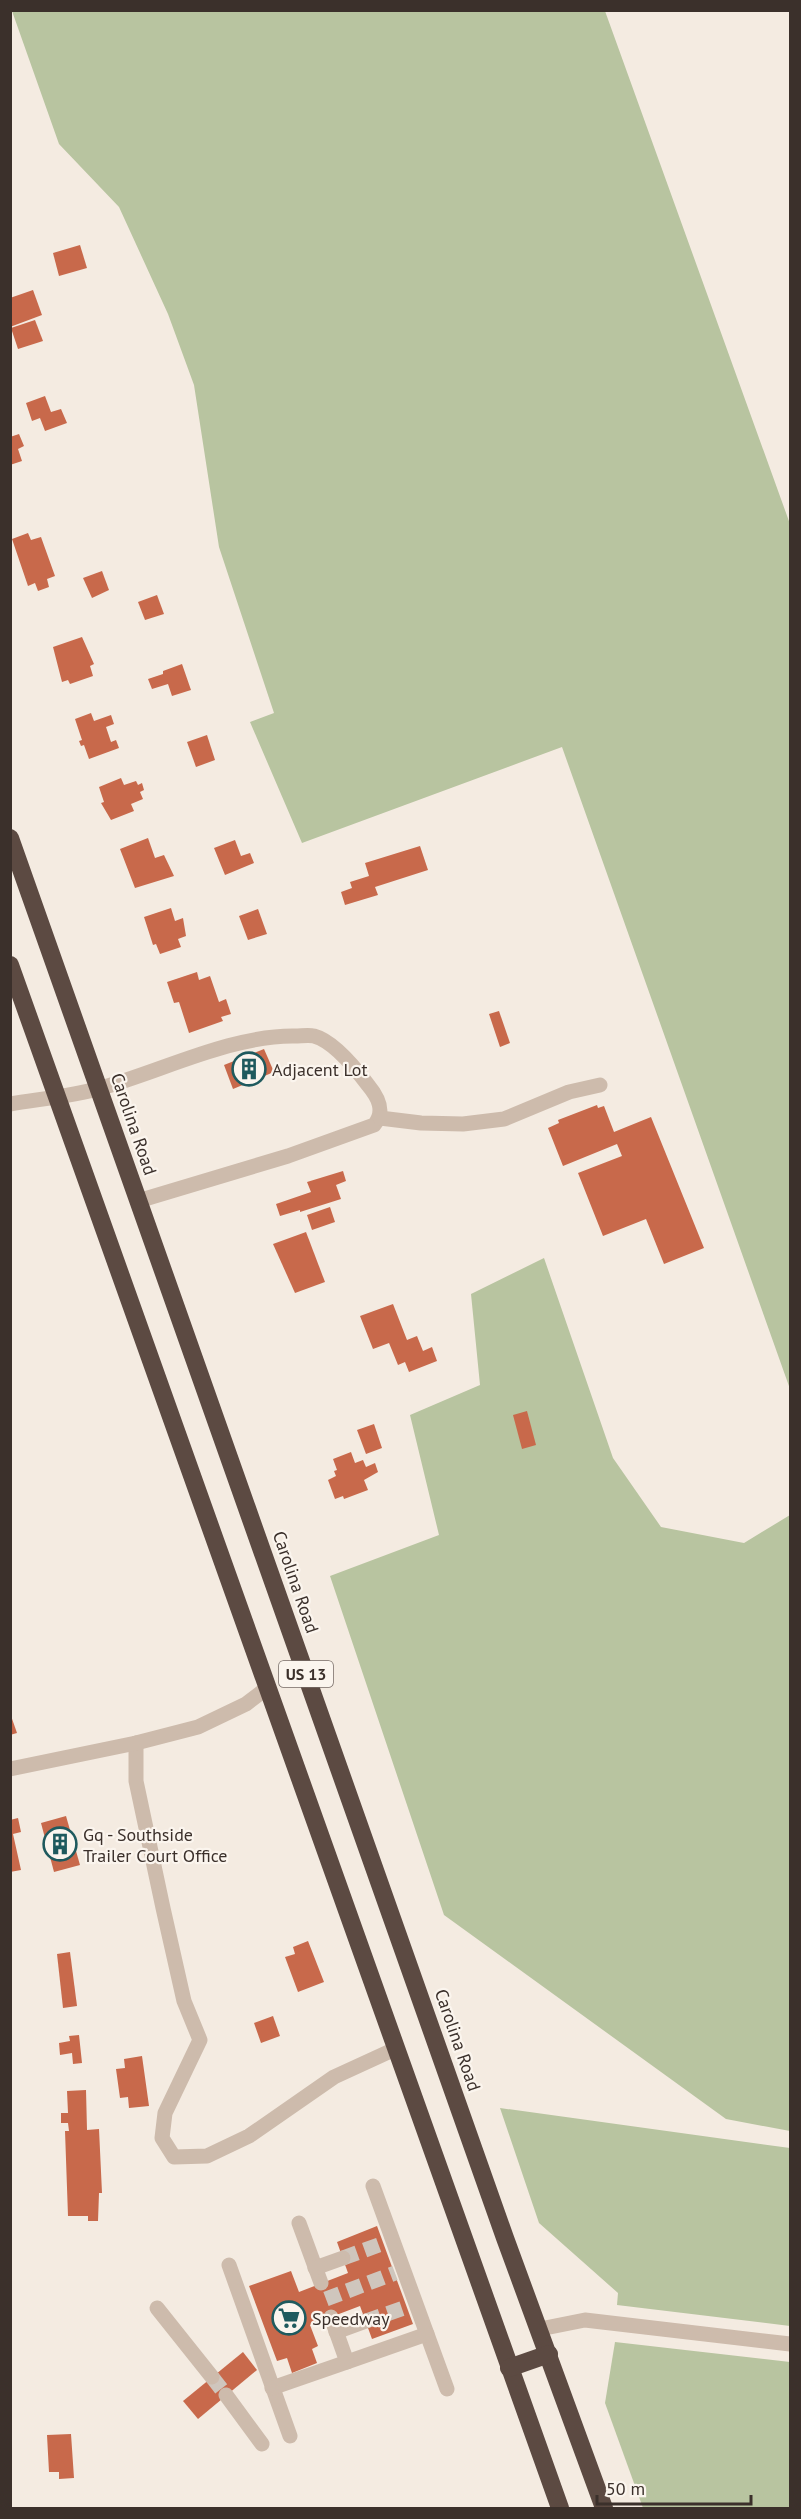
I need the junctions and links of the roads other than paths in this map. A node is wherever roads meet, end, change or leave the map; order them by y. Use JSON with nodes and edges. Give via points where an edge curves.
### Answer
{"nodes":[{"id":1,"x":10,"y":838,"type":"edge"},
{"id":2,"x":10,"y":965,"type":"edge"},
{"id":3,"x":600,"y":1084,"type":"dead end"},
{"id":4,"x":99,"y":1088,"type":"junction"},
{"id":5,"x":57,"y":1096,"type":"junction"},
{"id":6,"x":10,"y":1104,"type":"edge"},
{"id":7,"x":380,"y":1118,"type":"junction"},
{"id":8,"x":138,"y":1200,"type":"junction"},
{"id":9,"x":267,"y":1688,"type":"junction"},
{"id":10,"x":136,"y":1743,"type":"junction"},
{"id":11,"x":10,"y":1769,"type":"edge"},
{"id":12,"x":395,"y":2049,"type":"junction"},
{"id":13,"x":373,"y":2186,"type":"dead end"},
{"id":14,"x":299,"y":2223,"type":"dead end"},
{"id":15,"x":343,"y":2258,"type":"tunnel mouth"},
{"id":16,"x":229,"y":2265,"type":"dead end"},
{"id":17,"x":315,"y":2268,"type":"junction"},
{"id":18,"x":321,"y":2283,"type":"dead end"},
{"id":19,"x":157,"y":2308,"type":"dead end"},
{"id":20,"x":331,"y":2317,"type":"dead end"},
{"id":21,"x":366,"y":2321,"type":"tunnel mouth"},
{"id":22,"x":540,"y":2329,"type":"junction"},
{"id":23,"x":336,"y":2332,"type":"junction"},
{"id":24,"x":427,"y":2334,"type":"junction"},
{"id":25,"x":790,"y":2344,"type":"edge"},
{"id":26,"x":549,"y":2354,"type":"junction"},
{"id":27,"x":346,"y":2362,"type":"junction"},
{"id":28,"x":509,"y":2368,"type":"junction"},
{"id":29,"x":212,"y":2377,"type":"tunnel mouth"},
{"id":30,"x":272,"y":2388,"type":"junction"},
{"id":31,"x":447,"y":2389,"type":"dead end"},
{"id":32,"x":226,"y":2396,"type":"tunnel mouth"},
{"id":33,"x":290,"y":2436,"type":"dead end"},
{"id":34,"x":262,"y":2444,"type":"dead end"},
{"id":35,"x":560,"y":2508,"type":"edge"},
{"id":36,"x":604,"y":2508,"type":"edge"}],
"edges":[{"from":1,"to":4,"type":"highway","name":"Carolina Road","number":"US 13"},
{"from":2,"to":5,"type":"highway","number":"US 13"},
{"from":3,"to":7,"type":"street","via":[[569,1092],[504,1119],[463,1124]]},
{"from":4,"to":5,"type":"street"},
{"from":4,"to":7,"type":"street","via":[[246,1041],[314,1036],[355,1068],[375,1094]]},
{"from":4,"to":8,"type":"highway","name":"Carolina Road","number":"US 13"},
{"from":5,"to":6,"type":"street"},
{"from":5,"to":9,"type":"highway","number":"US 13"},
{"from":7,"to":8,"type":"street","via":[[374,1125],[288,1156]]},
{"from":8,"to":22,"type":"highway","name":"Carolina Road","number":"US 13"},
{"from":9,"to":10,"type":"street","via":[[217,1720]]},
{"from":9,"to":12,"type":"highway","number":"US 13"},
{"from":10,"to":11,"type":"street"},
{"from":10,"to":12,"type":"street","via":[[136,1781],[160,1896],[184,2001],[200,2040],[165,2112],[162,2138],[174,2157],[207,2156],[249,2136],[334,2076]]},
{"from":12,"to":28,"type":"highway","number":"US 13"},
{"from":13,"to":24,"type":"street","via":[[399,2272]]},
{"from":14,"to":17,"type":"street"},
{"from":15,"to":17,"type":"street"},
{"from":16,"to":30,"type":"street"},
{"from":17,"to":18,"type":"street"},
{"from":19,"to":29,"type":"street"},
{"from":20,"to":23,"type":"street"},
{"from":21,"to":23,"type":"street"},
{"from":22,"to":25,"type":"street","via":[[585,2320]]},
{"from":22,"to":26,"type":"highway","name":"Carolina Road","number":"US 13"},
{"from":23,"to":27,"type":"street"},
{"from":24,"to":27,"type":"street"},
{"from":24,"to":31,"type":"street"},
{"from":26,"to":28,"type":"highway"},
{"from":26,"to":36,"type":"highway","name":"Carolina Road","number":"US 13"},
{"from":27,"to":30,"type":"street"},
{"from":28,"to":35,"type":"highway","number":"US 13"},
{"from":30,"to":33,"type":"street"},
{"from":32,"to":34,"type":"street"}]}
